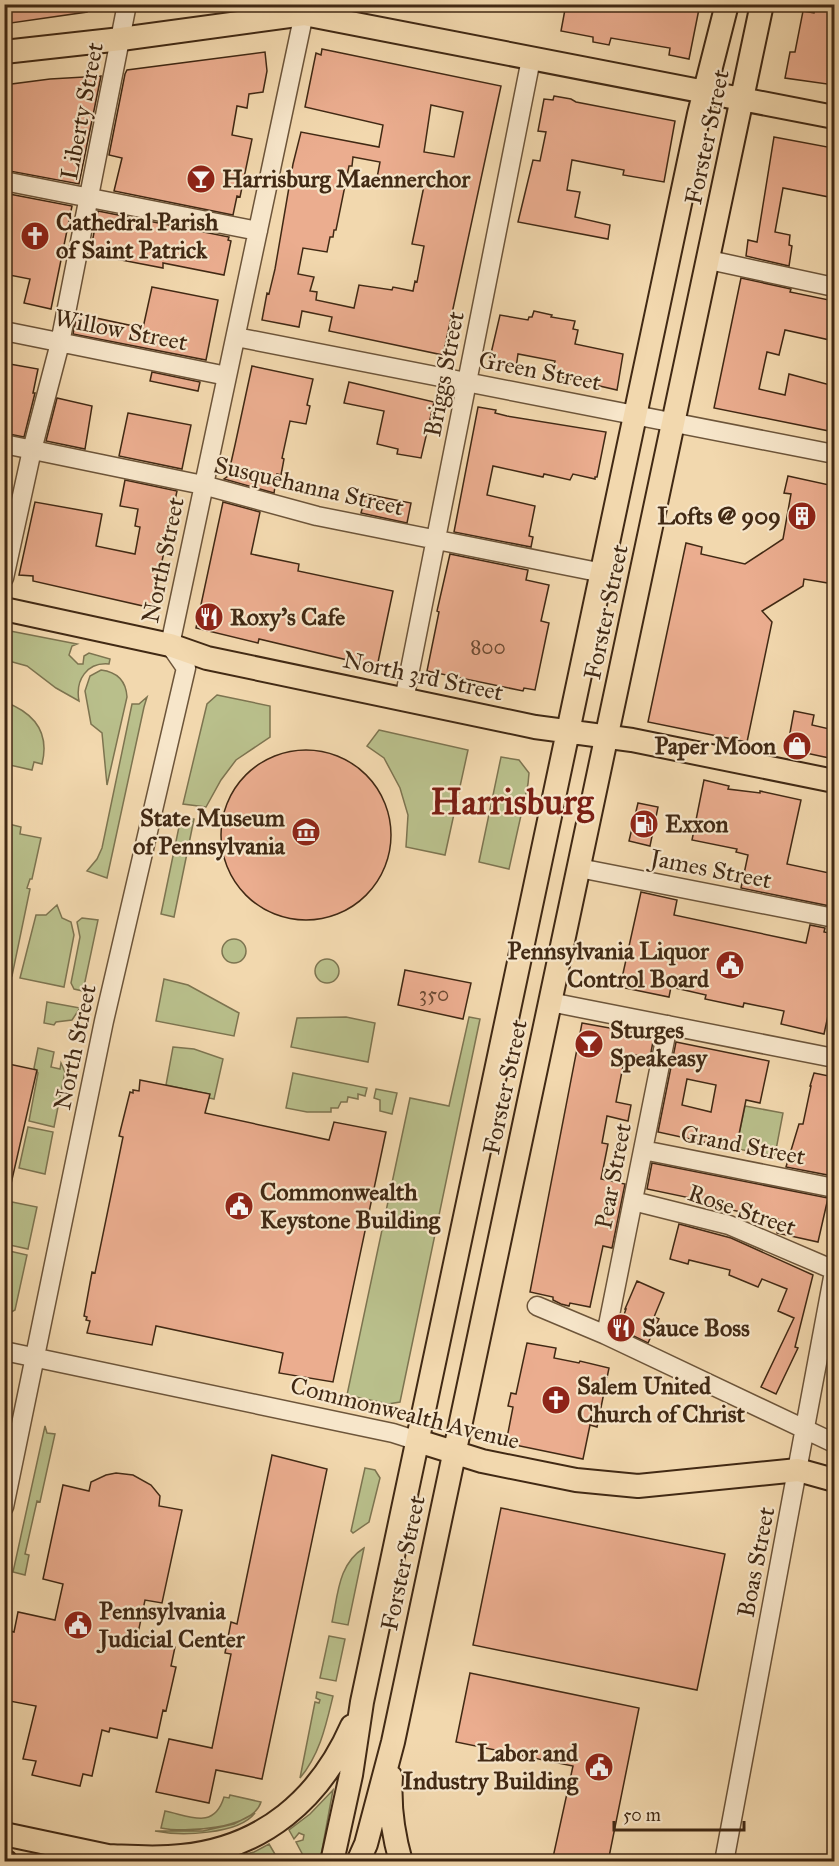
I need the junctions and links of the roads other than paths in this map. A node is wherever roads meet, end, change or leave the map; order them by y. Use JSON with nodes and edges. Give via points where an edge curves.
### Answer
{"nodes":[{"id":1,"x":127,"y":4,"type":"edge"},
{"id":2,"x":727,"y":4,"type":"edge"},
{"id":3,"x":762,"y":4,"type":"edge"},
{"id":4,"x":305,"y":9,"type":"edge"},
{"id":5,"x":121,"y":39,"type":"junction"},
{"id":6,"x":4,"y":51,"type":"edge"},
{"id":7,"x":531,"y":59,"type":"junction"},
{"id":8,"x":705,"y":93,"type":"junction"},
{"id":9,"x":743,"y":100,"type":"junction"},
{"id":10,"x":834,"y":117,"type":"edge"},
{"id":11,"x":4,"y":181,"type":"edge"},
{"id":12,"x":89,"y":198,"type":"junction"},
{"id":13,"x":258,"y":231,"type":"junction"},
{"id":14,"x":709,"y":260,"type":"junction"},
{"id":15,"x":834,"y":287,"type":"edge"},
{"id":16,"x":4,"y":331,"type":"edge"},
{"id":17,"x":236,"y":337,"type":"junction"},
{"id":18,"x":60,"y":343,"type":"junction"},
{"id":19,"x":227,"y":376,"type":"junction"},
{"id":20,"x":467,"y":381,"type":"junction"},
{"id":21,"x":636,"y":415,"type":"junction"},
{"id":22,"x":674,"y":422,"type":"junction"},
{"id":23,"x":4,"y":444,"type":"edge"},
{"id":24,"x":32,"y":450,"type":"junction"},
{"id":25,"x":834,"y":454,"type":"edge"},
{"id":26,"x":203,"y":485,"type":"junction"},
{"id":27,"x":435,"y":540,"type":"junction"},
{"id":28,"x":603,"y":573,"type":"junction"},
{"id":29,"x":4,"y":578,"type":"edge"},
{"id":30,"x":4,"y":609,"type":"edge"},
{"id":31,"x":170,"y":645,"type":"junction"},
{"id":32,"x":404,"y":700,"type":"junction"},
{"id":33,"x":569,"y":732,"type":"junction"},
{"id":34,"x":607,"y":737,"type":"junction"},
{"id":35,"x":834,"y":781,"type":"edge"},
{"id":36,"x":579,"y":868,"type":"junction"},
{"id":37,"x":834,"y":918,"type":"edge"},
{"id":38,"x":550,"y":1002,"type":"junction"},
{"id":39,"x":668,"y":1025,"type":"junction"},
{"id":40,"x":834,"y":1058,"type":"edge"},
{"id":41,"x":643,"y":1150,"type":"junction"},
{"id":42,"x":834,"y":1188,"type":"edge"},
{"id":43,"x":633,"y":1201,"type":"junction"},
{"id":44,"x":834,"y":1271,"type":"edge"},
{"id":45,"x":537,"y":1306,"type":"dead end"},
{"id":46,"x":606,"y":1335,"type":"junction"},
{"id":47,"x":4,"y":1351,"type":"edge"},
{"id":48,"x":36,"y":1358,"type":"junction"},
{"id":49,"x":805,"y":1429,"type":"junction"},
{"id":50,"x":418,"y":1441,"type":"junction"},
{"id":51,"x":834,"y":1443,"type":"edge"},
{"id":52,"x":454,"y":1452,"type":"junction"},
{"id":53,"x":798,"y":1470,"type":"junction"},
{"id":54,"x":834,"y":1480,"type":"edge"},
{"id":55,"x":4,"y":1507,"type":"edge"},
{"id":56,"x":362,"y":1702,"type":"junction"},
{"id":57,"x":393,"y":1742,"type":"junction"},
{"id":58,"x":4,"y":1834,"type":"edge"},
{"id":59,"x":108,"y":1856,"type":"junction"},
{"id":60,"x":132,"y":1862,"type":"edge"},
{"id":61,"x":333,"y":1862,"type":"edge"},
{"id":62,"x":358,"y":1862,"type":"edge"},
{"id":63,"x":401,"y":1862,"type":"edge"},
{"id":64,"x":724,"y":1862,"type":"edge"}],
"edges":[{"from":1,"to":5,"type":"street","name":"Liberty Street"},
{"from":2,"to":8,"type":"main road","name":"Forster Street"},
{"from":3,"to":9,"type":"main road","name":"Forster Street"},
{"from":4,"to":5,"type":"main road"},
{"from":4,"to":7,"type":"main road"},
{"from":4,"to":13,"type":"street","name":"North Street"},
{"from":5,"to":6,"type":"main road"},
{"from":5,"to":12,"type":"street","name":"Liberty Street"},
{"from":7,"to":8,"type":"main road"},
{"from":7,"to":20,"type":"street","name":"Briggs Street"},
{"from":8,"to":9,"type":"main road"},
{"from":8,"to":21,"type":"main road","name":"Forster Street"},
{"from":9,"to":10,"type":"main road"},
{"from":9,"to":14,"type":"main road","name":"Forster Street"},
{"from":11,"to":12,"type":"street"},
{"from":12,"to":13,"type":"street"},
{"from":12,"to":18,"type":"street","name":"Liberty Street"},
{"from":13,"to":17,"type":"street","name":"North Street"},
{"from":14,"to":15,"type":"street"},
{"from":14,"to":22,"type":"main road","name":"Forster Street"},
{"from":16,"to":18,"type":"street","name":"Willow Street"},
{"from":17,"to":19,"type":"street","name":"North Street"},
{"from":17,"to":20,"type":"street","name":"Green Street"},
{"from":18,"to":19,"type":"street","name":"Willow Street"},
{"from":18,"to":24,"type":"street","name":"Liberty Street"},
{"from":19,"to":26,"type":"street","name":"North Street"},
{"from":20,"to":21,"type":"street","name":"Green Street"},
{"from":20,"to":27,"type":"street","name":"Briggs Street"},
{"from":21,"to":22,"type":"street","name":"Green Street"},
{"from":21,"to":28,"type":"main road","name":"Forster Street"},
{"from":22,"to":25,"type":"street","name":"Green Street"},
{"from":22,"to":34,"type":"main road","name":"Forster Street"},
{"from":23,"to":24,"type":"street","name":"Susquehanna Street"},
{"from":24,"to":26,"type":"street","name":"Susquehanna Street"},
{"from":24,"to":29,"type":"street","name":"Liberty Street"},
{"from":26,"to":27,"type":"street","name":"Susquehanna Street","via":[[317,516]]},
{"from":26,"to":31,"type":"street","name":"North Street"},
{"from":27,"to":28,"type":"street","name":"Susquehanna Street"},
{"from":27,"to":32,"type":"street","name":"Briggs Street"},
{"from":28,"to":33,"type":"main road","name":"Forster Street"},
{"from":30,"to":31,"type":"main road","name":"North 3rd Street"},
{"from":31,"to":32,"type":"main road","name":"North 3rd Street","via":[[207,658]]},
{"from":31,"to":48,"type":"street","name":"North Street","via":[[186,668],[104,1021]]},
{"from":32,"to":33,"type":"main road","name":"North 3rd Street"},
{"from":33,"to":34,"type":"main road","name":"North 3rd Street"},
{"from":33,"to":50,"type":"main road","name":"Forster Street"},
{"from":34,"to":35,"type":"main road","name":"North 3rd Street"},
{"from":34,"to":36,"type":"main road","name":"Forster Street"},
{"from":36,"to":37,"type":"street","name":"James Street"},
{"from":36,"to":38,"type":"main road","name":"Forster Street"},
{"from":38,"to":39,"type":"street"},
{"from":38,"to":52,"type":"main road","name":"Forster Street"},
{"from":39,"to":40,"type":"street"},
{"from":39,"to":41,"type":"street","name":"Pear Street"},
{"from":41,"to":42,"type":"street","name":"Grand Street"},
{"from":41,"to":43,"type":"street","name":"Pear Street"},
{"from":43,"to":44,"type":"street","name":"Rose Street","via":[[729,1225]]},
{"from":43,"to":46,"type":"street","name":"Pear Street"},
{"from":44,"to":49,"type":"street","name":"Boas Street"},
{"from":45,"to":46,"type":"street"},
{"from":46,"to":49,"type":"street"},
{"from":47,"to":48,"type":"street","name":"Commonwealth Avenue"},
{"from":48,"to":50,"type":"street","name":"Commonwealth Avenue"},
{"from":48,"to":55,"type":"street","name":"North Street"},
{"from":49,"to":51,"type":"street"},
{"from":49,"to":53,"type":"street","name":"Boas Street"},
{"from":50,"to":52,"type":"main road","name":"Commonwealth Avenue"},
{"from":50,"to":56,"type":"main road","name":"Forster Street"},
{"from":52,"to":53,"type":"main road","name":"Commonwealth Avenue","via":[[576,1480],[638,1486]]},
{"from":52,"to":57,"type":"main road","name":"Forster Street"},
{"from":53,"to":54,"type":"main road"},
{"from":53,"to":64,"type":"street","name":"Boas Street"},
{"from":56,"to":59,"type":"main road","via":[[344,1744],[318,1782],[282,1820],[260,1834],[210,1852],[156,1858]]},
{"from":56,"to":61,"type":"main road","name":"Forster Street"},
{"from":57,"to":62,"type":"main road","name":"Forster Street"},
{"from":57,"to":63,"type":"main road","via":[[390,1794]]},
{"from":58,"to":59,"type":"main road"},
{"from":59,"to":60,"type":"main road"}]}
